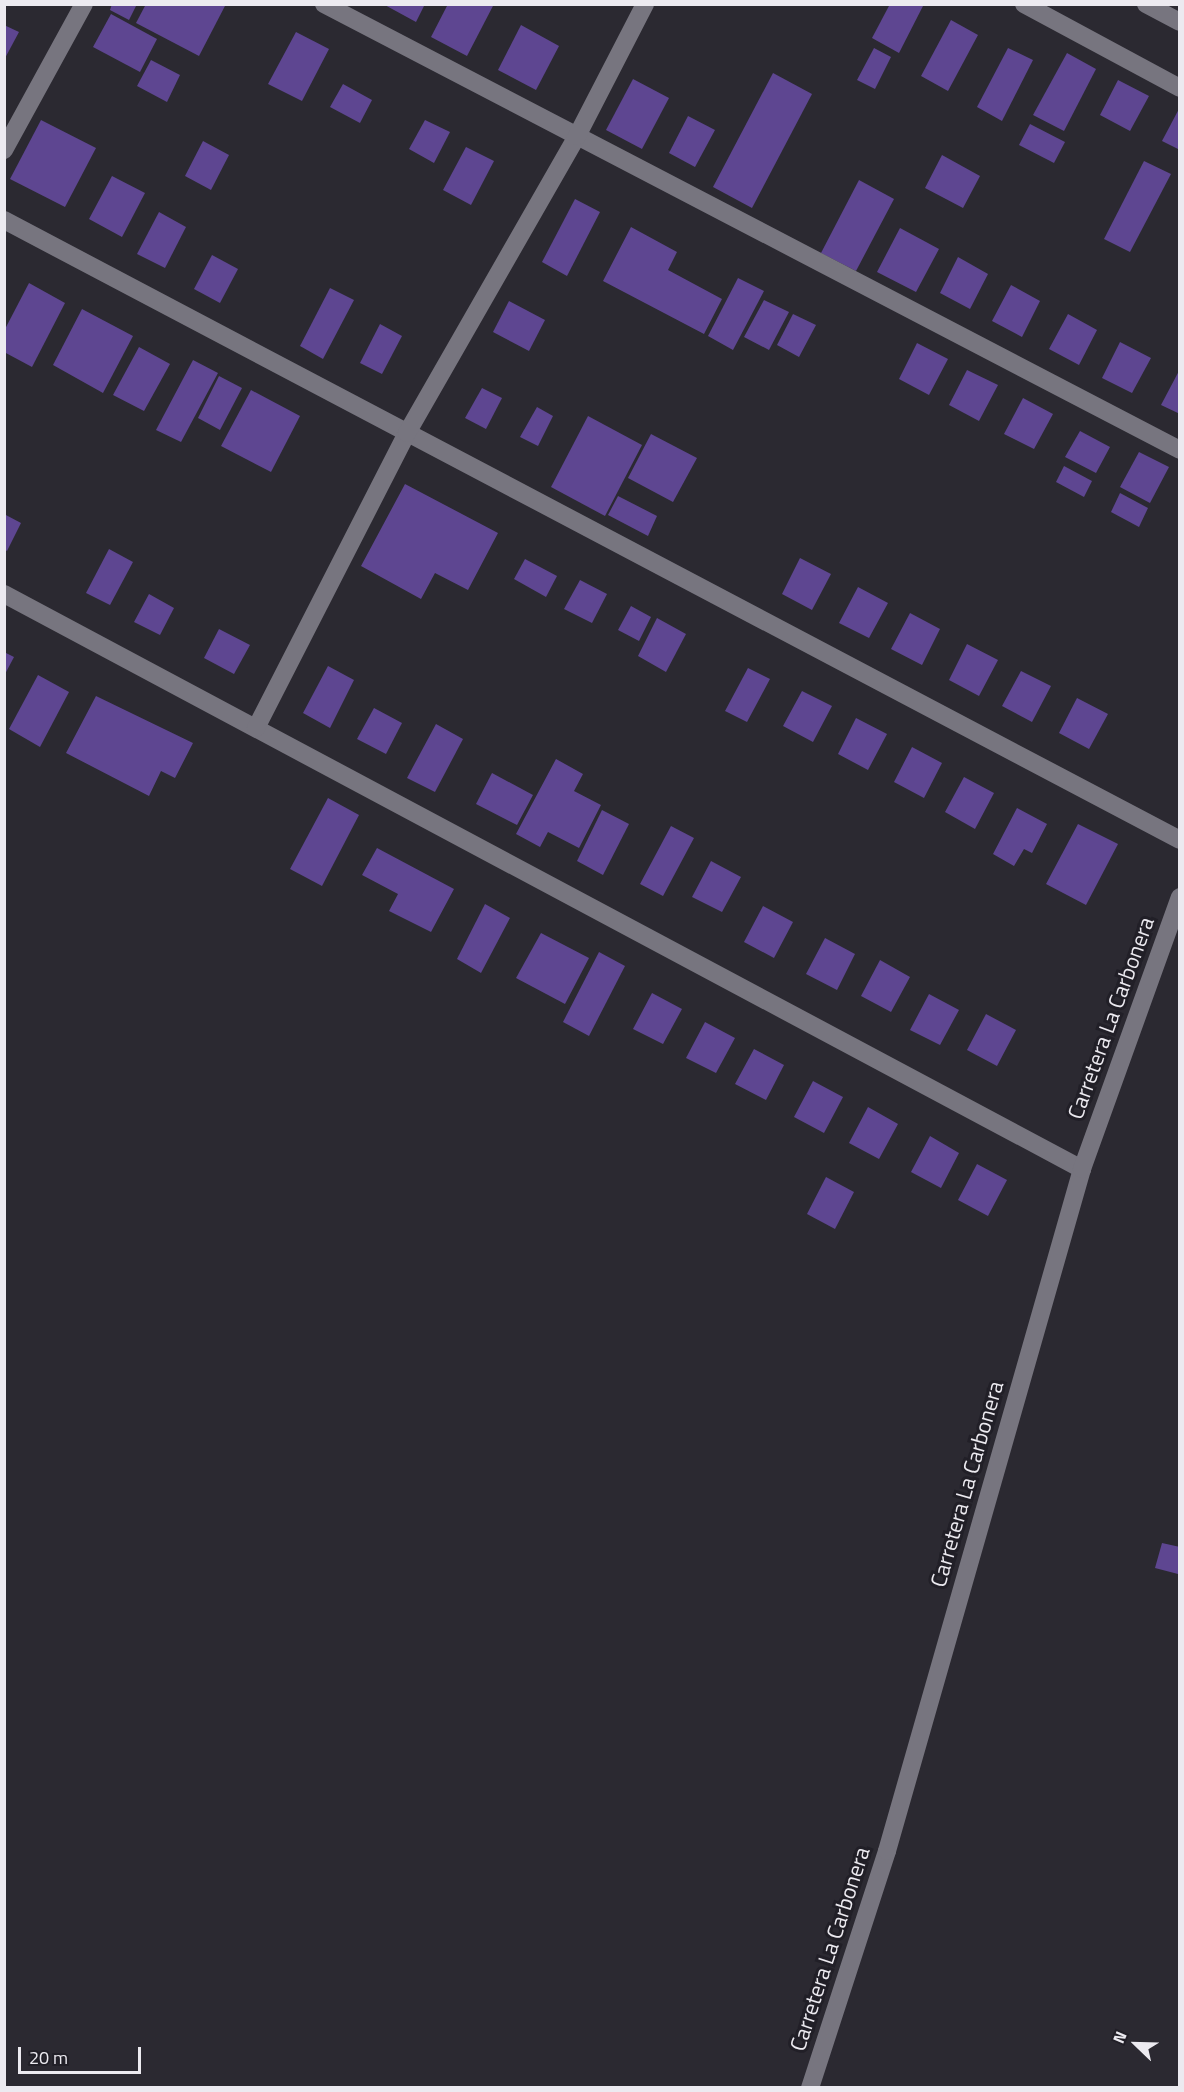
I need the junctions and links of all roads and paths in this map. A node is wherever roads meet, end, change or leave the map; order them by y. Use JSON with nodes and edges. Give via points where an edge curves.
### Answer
{"nodes":[{"id":1,"x":84,"y":4,"type":"edge"},
{"id":2,"x":324,"y":4,"type":"edge"},
{"id":3,"x":645,"y":4,"type":"edge"},
{"id":4,"x":1024,"y":4,"type":"edge"},
{"id":5,"x":1146,"y":4,"type":"edge"},
{"id":6,"x":1179,"y":22,"type":"edge"},
{"id":7,"x":1179,"y":88,"type":"edge"},
{"id":8,"x":577,"y":136,"type":"junction"},
{"id":9,"x":4,"y":150,"type":"edge"},
{"id":10,"x":4,"y":220,"type":"edge"},
{"id":11,"x":407,"y":433,"type":"junction"},
{"id":12,"x":1179,"y":450,"type":"edge"},
{"id":13,"x":4,"y":594,"type":"edge"},
{"id":14,"x":256,"y":728,"type":"junction"},
{"id":15,"x":1179,"y":840,"type":"edge"},
{"id":16,"x":1179,"y":897,"type":"edge"},
{"id":17,"x":1082,"y":1169,"type":"junction"},
{"id":18,"x":810,"y":2088,"type":"edge"}],
"edges":[{"from":1,"to":9,"type":"street"},
{"from":2,"to":8,"type":"street"},
{"from":3,"to":8,"type":"street"},
{"from":4,"to":7,"type":"street"},
{"from":5,"to":6,"type":"street"},
{"from":8,"to":11,"type":"street"},
{"from":8,"to":12,"type":"street"},
{"from":10,"to":11,"type":"street"},
{"from":11,"to":14,"type":"street"},
{"from":11,"to":15,"type":"street"},
{"from":13,"to":14,"type":"street"},
{"from":14,"to":17,"type":"street"},
{"from":16,"to":17,"type":"street","name":"Carretera La Carbonera"},
{"from":17,"to":18,"type":"street","name":"Carretera La Carbonera","via":[[886,1851]]}]}
